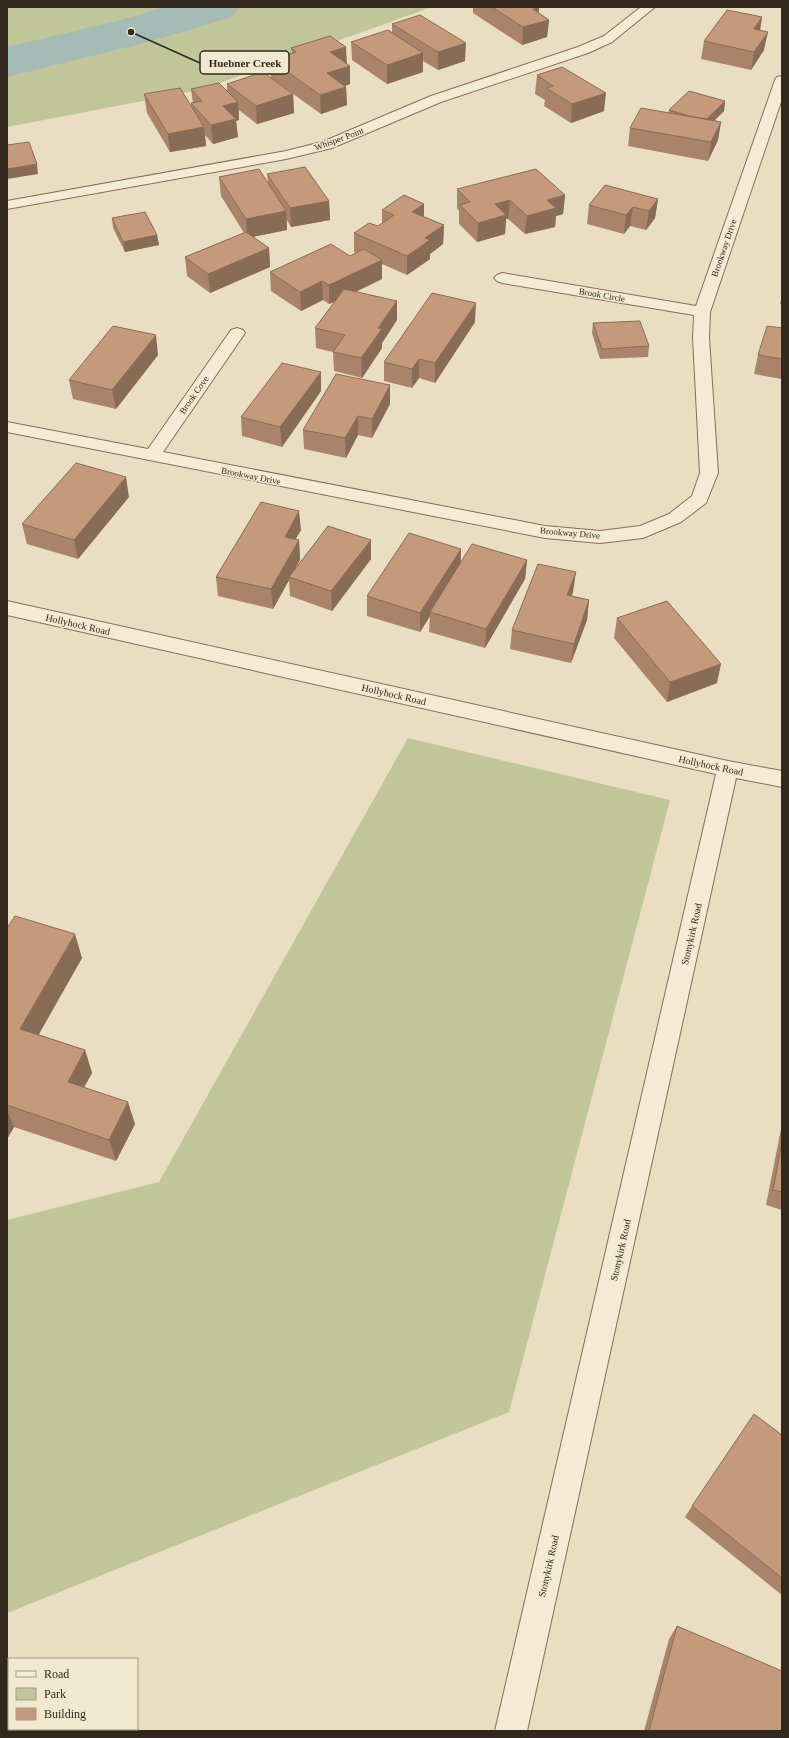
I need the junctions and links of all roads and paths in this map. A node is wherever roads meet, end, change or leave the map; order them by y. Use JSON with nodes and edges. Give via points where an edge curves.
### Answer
{"nodes":[{"id":1,"x":649,"y":7,"type":"edge"},
{"id":2,"x":782,"y":80,"type":"edge"},
{"id":3,"x":7,"y":205,"type":"edge"},
{"id":4,"x":502,"y":278,"type":"dead end"},
{"id":5,"x":702,"y":312,"type":"junction"},
{"id":6,"x":237,"y":333,"type":"dead end"},
{"id":7,"x":7,"y":427,"type":"edge"},
{"id":8,"x":152,"y":456,"type":"junction"},
{"id":9,"x":7,"y":608,"type":"edge"},
{"id":10,"x":728,"y":769,"type":"junction"},
{"id":11,"x":782,"y":779,"type":"edge"},
{"id":12,"x":511,"y":1731,"type":"edge"}],
"edges":[{"from":1,"to":3,"type":"street","name":"Whisper Point","via":[[608,39],[583,50],[436,99],[327,145],[286,156]]},
{"from":2,"to":5,"type":"street","name":"Brookway Drive"},
{"from":4,"to":5,"type":"street","name":"Brook Circle"},
{"from":5,"to":8,"type":"street","name":"Brookway Drive","via":[[708,473],[700,499],[675,518],[643,532],[600,537],[545,532]]},
{"from":6,"to":8,"type":"street","name":"Brook Cove"},
{"from":7,"to":8,"type":"street","name":"Brookway Drive"},
{"from":9,"to":10,"type":"street","name":"Hollyhock Road"},
{"from":10,"to":11,"type":"street","name":"Hollyhock Road"},
{"from":10,"to":12,"type":"street","name":"Stonykirk Road"}]}
